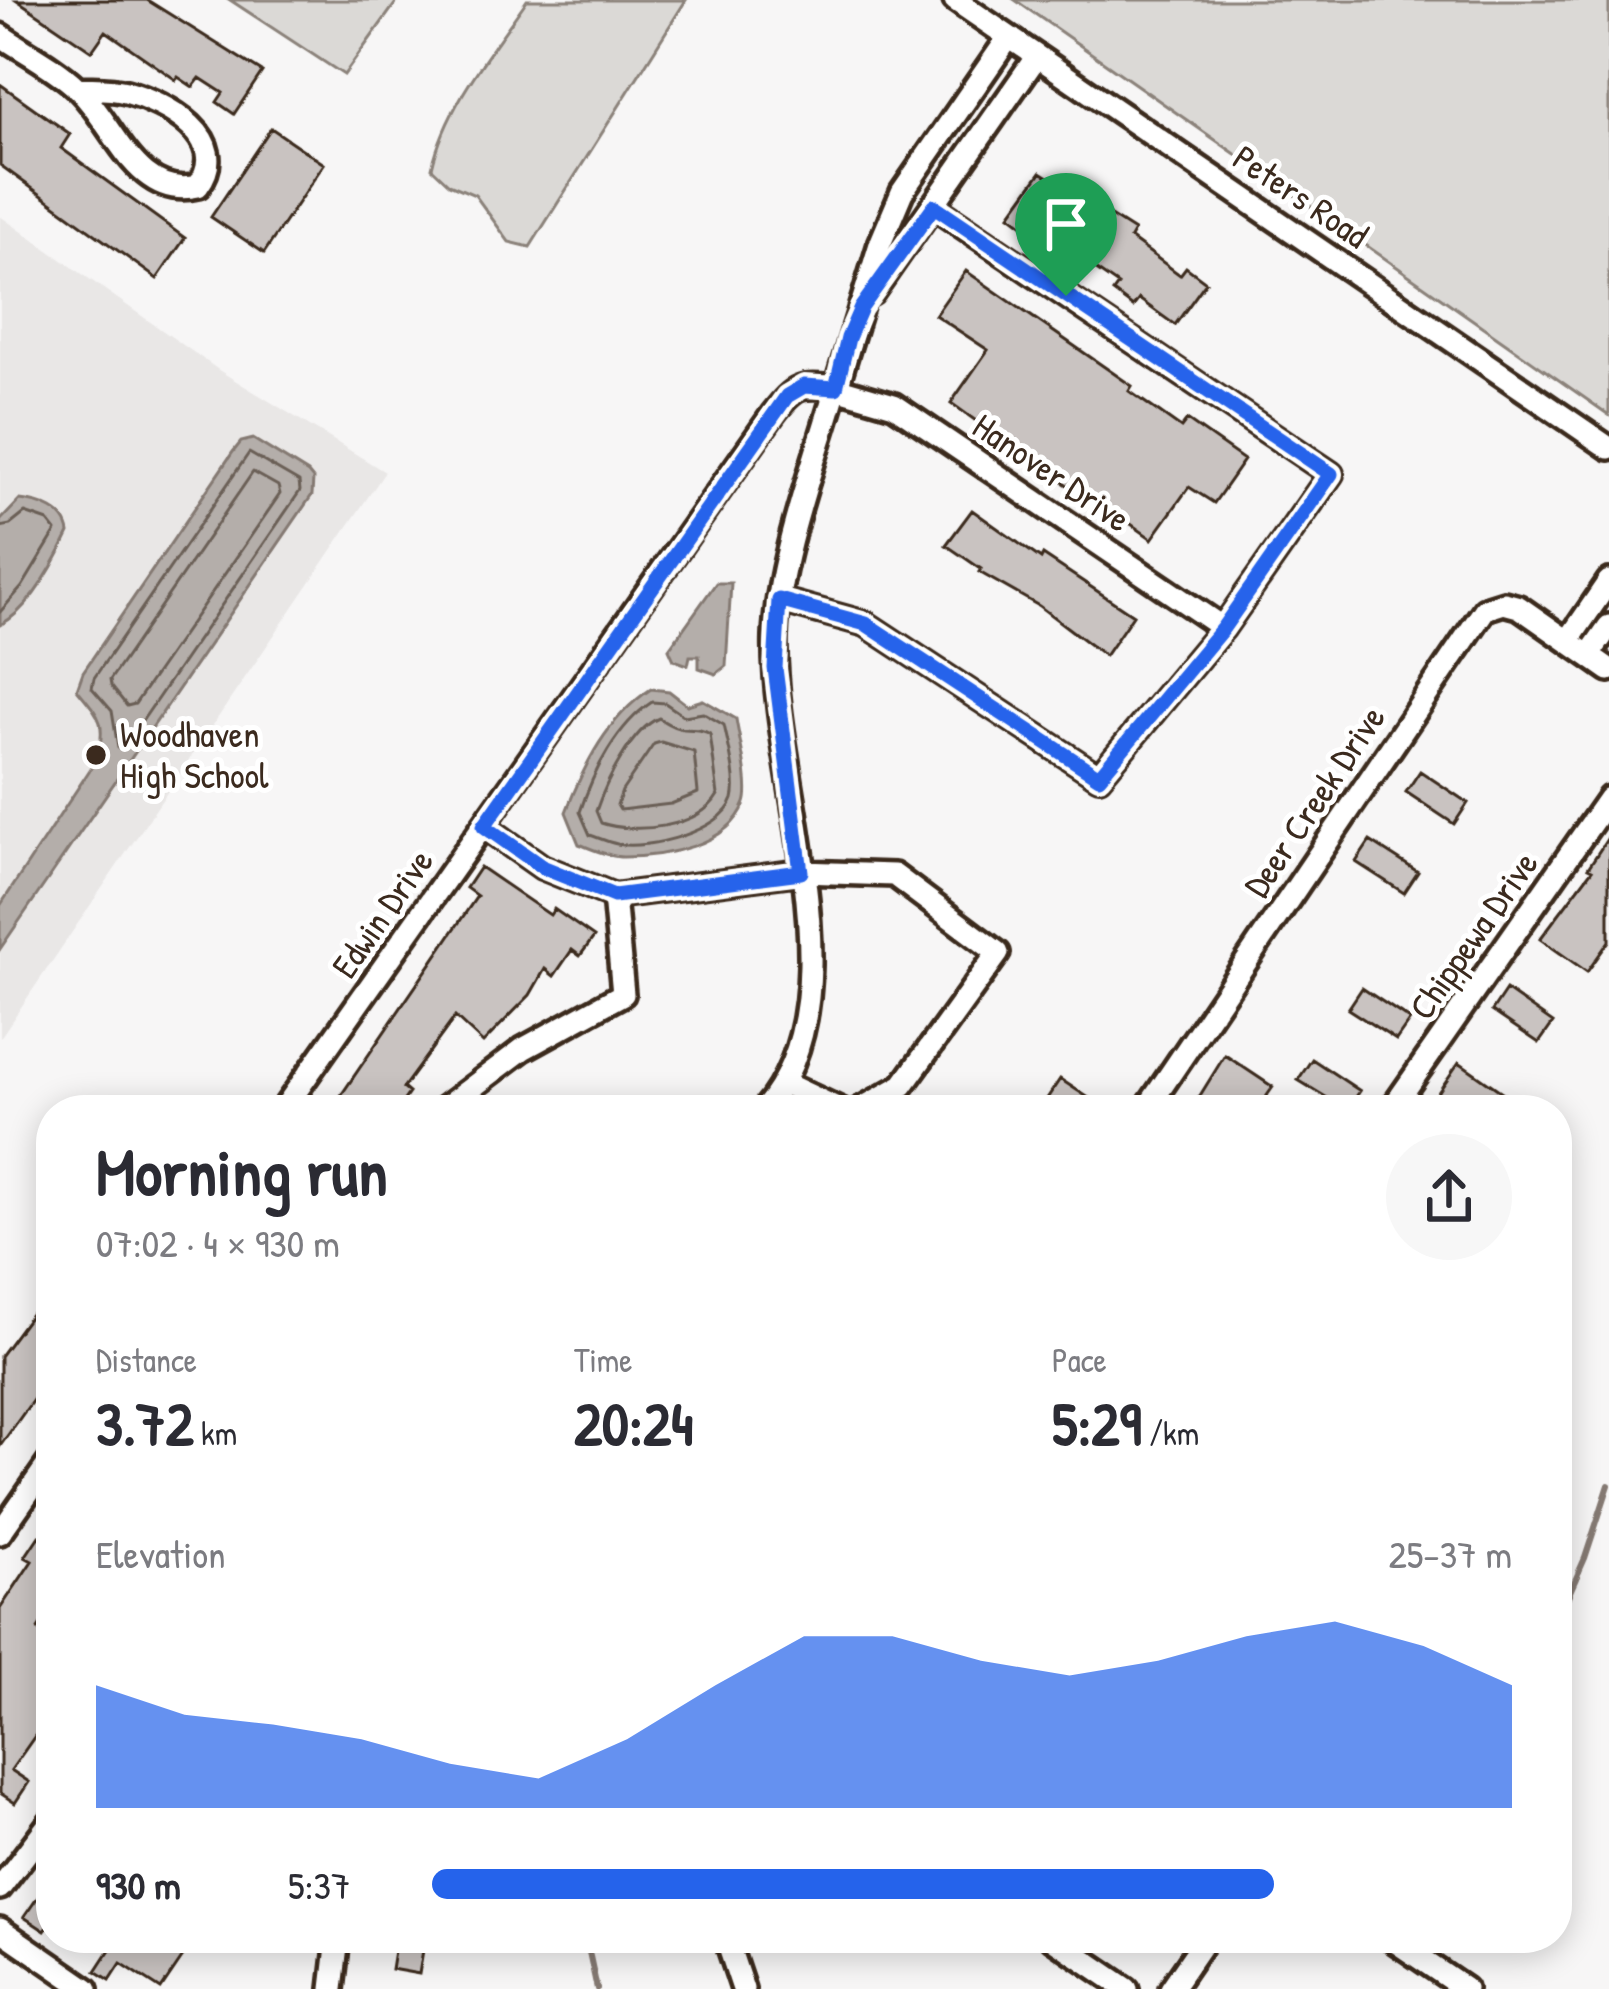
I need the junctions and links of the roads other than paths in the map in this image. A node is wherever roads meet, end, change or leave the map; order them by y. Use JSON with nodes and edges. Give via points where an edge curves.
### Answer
{"nodes":[{"id":1,"x":955,"y":0,"type":"edge"},
{"id":2,"x":0,"y":35,"type":"edge"},
{"id":3,"x":1009,"y":37,"type":"junction"},
{"id":4,"x":1037,"y":56,"type":"junction"},
{"id":5,"x":78,"y":88,"type":"junction"},
{"id":6,"x":934,"y":206,"type":"junction"},
{"id":7,"x":861,"y":308,"type":"junction"},
{"id":8,"x":836,"y":388,"type":"junction"},
{"id":9,"x":1609,"y":448,"type":"edge"},
{"id":10,"x":1609,"y":580,"type":"edge"},
{"id":11,"x":779,"y":600,"type":"junction"},
{"id":12,"x":1609,"y":626,"type":"edge"},
{"id":13,"x":1223,"y":628,"type":"junction"},
{"id":14,"x":1568,"y":641,"type":"junction"},
{"id":15,"x":1589,"y":656,"type":"junction"},
{"id":16,"x":1609,"y":670,"type":"edge"},
{"id":17,"x":1609,"y":798,"type":"edge"},
{"id":18,"x":484,"y":826,"type":"junction"},
{"id":19,"x":801,"y":872,"type":"junction"},
{"id":20,"x":614,"y":896,"type":"junction"},
{"id":21,"x":786,"y":1084,"type":"junction"},
{"id":22,"x":294,"y":1095,"type":"edge"},
{"id":23,"x":462,"y":1095,"type":"edge"},
{"id":24,"x":777,"y":1095,"type":"edge"},
{"id":25,"x":809,"y":1095,"type":"edge"},
{"id":26,"x":885,"y":1095,"type":"edge"},
{"id":27,"x":1157,"y":1095,"type":"edge"},
{"id":28,"x":1401,"y":1095,"type":"edge"},
{"id":29,"x":36,"y":1481,"type":"edge"},
{"id":30,"x":0,"y":1533,"type":"edge"},
{"id":31,"x":36,"y":1840,"type":"edge"},
{"id":32,"x":0,"y":1888,"type":"edge"},
{"id":33,"x":0,"y":1930,"type":"edge"},
{"id":34,"x":336,"y":1953,"type":"edge"},
{"id":35,"x":730,"y":1953,"type":"edge"},
{"id":36,"x":1074,"y":1953,"type":"edge"},
{"id":37,"x":1196,"y":1953,"type":"edge"},
{"id":38,"x":1412,"y":1953,"type":"edge"},
{"id":39,"x":87,"y":1989,"type":"edge"},
{"id":40,"x":332,"y":1989,"type":"edge"},
{"id":41,"x":743,"y":1989,"type":"edge"},
{"id":42,"x":1127,"y":1989,"type":"edge"},
{"id":43,"x":1172,"y":1989,"type":"edge"},
{"id":44,"x":1465,"y":1989,"type":"edge"}],
"edges":[{"from":1,"to":3,"type":"street","name":"Peters Road"},
{"from":2,"to":5,"type":"street"},
{"from":3,"to":4,"type":"street","name":"Peters Road"},
{"from":3,"to":7,"type":"street","via":[[902,192]]},
{"from":4,"to":6,"type":"street"},
{"from":4,"to":9,"type":"street","name":"Peters Road"},
{"from":5,"to":5,"type":"street","via":[[107,131],[164,188],[198,186],[209,172],[211,157],[196,131],[157,103]]},
{"from":6,"to":7,"type":"street"},
{"from":6,"to":13,"type":"street","via":[[1331,474]]},
{"from":7,"to":8,"type":"street"},
{"from":8,"to":11,"type":"street"},
{"from":8,"to":13,"type":"street","name":"Hanover Drive","via":[[893,405]]},
{"from":8,"to":18,"type":"street","name":"Edwin Drive","via":[[804,386],[787,396]]},
{"from":10,"to":14,"type":"street"},
{"from":11,"to":13,"type":"street","via":[[866,624],[1099,777]]},
{"from":11,"to":19,"type":"street","via":[[775,668]]},
{"from":12,"to":15,"type":"street"},
{"from":14,"to":15,"type":"street","name":"Deer Creek Drive"},
{"from":14,"to":27,"type":"street","name":"Deer Creek Drive","via":[[1519,607],[1485,609]]},
{"from":15,"to":16,"type":"street"},
{"from":17,"to":28,"type":"street","name":"Chippewa Drive"},
{"from":18,"to":20,"type":"street","via":[[542,867]]},
{"from":18,"to":22,"type":"street","name":"Edwin Drive"},
{"from":19,"to":20,"type":"street"},
{"from":19,"to":21,"type":"street","via":[[812,961]]},
{"from":19,"to":26,"type":"street","via":[[894,875],[998,953],[903,1085]]},
{"from":20,"to":23,"type":"street","via":[[622,994],[523,1049]]},
{"from":21,"to":24,"type":"street"},
{"from":21,"to":25,"type":"street"},
{"from":29,"to":30,"type":"street"},
{"from":31,"to":32,"type":"street"},
{"from":33,"to":39,"type":"street"},
{"from":34,"to":40,"type":"street"},
{"from":35,"to":41,"type":"street"},
{"from":36,"to":42,"type":"street"},
{"from":37,"to":43,"type":"street"},
{"from":38,"to":44,"type":"street"}]}
